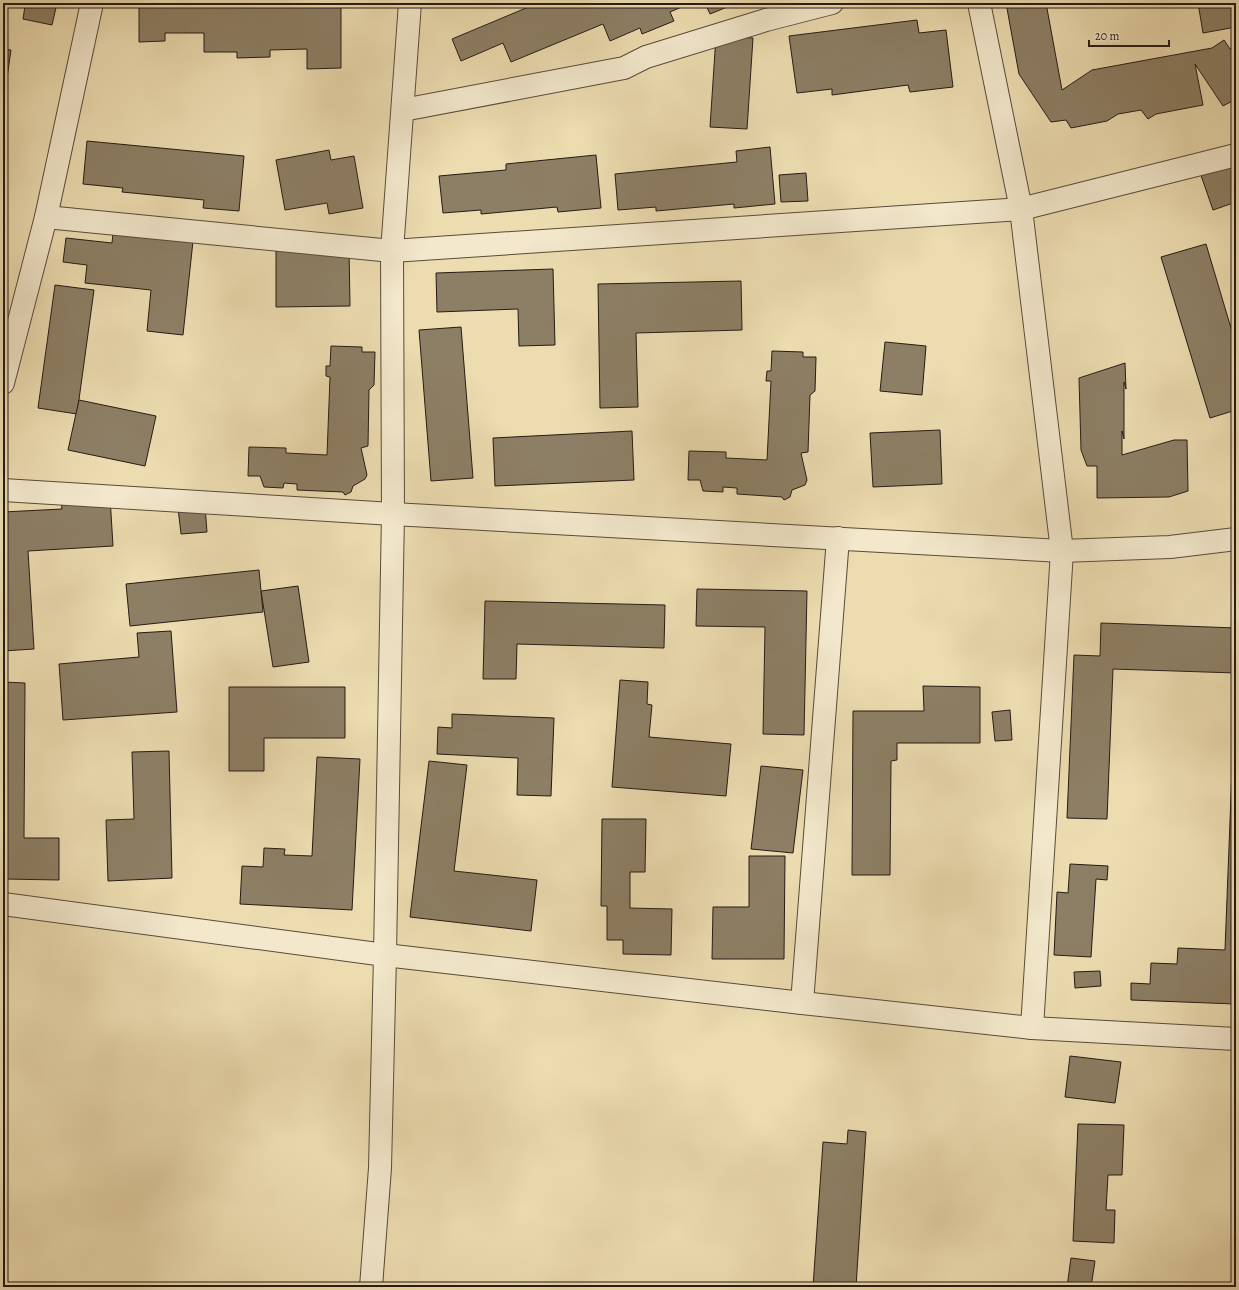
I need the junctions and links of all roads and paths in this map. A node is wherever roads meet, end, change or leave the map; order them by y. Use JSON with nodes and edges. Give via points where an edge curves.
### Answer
{"nodes":[{"id":1,"x":92,"y":3,"type":"edge"},
{"id":2,"x":410,"y":3,"type":"edge"},
{"id":3,"x":832,"y":3,"type":"edge"},
{"id":4,"x":979,"y":3,"type":"edge"},
{"id":5,"x":404,"y":110,"type":"junction"},
{"id":6,"x":1236,"y":155,"type":"edge"},
{"id":7,"x":1021,"y":209,"type":"junction"},
{"id":8,"x":46,"y":217,"type":"junction"},
{"id":9,"x":392,"y":251,"type":"junction"},
{"id":10,"x":3,"y":383,"type":"edge"},
{"id":11,"x":3,"y":490,"type":"edge"},
{"id":12,"x":393,"y":514,"type":"junction"},
{"id":13,"x":838,"y":538,"type":"junction"},
{"id":14,"x":1236,"y":539,"type":"edge"},
{"id":15,"x":1062,"y":551,"type":"junction"},
{"id":16,"x":3,"y":904,"type":"edge"},
{"id":17,"x":385,"y":956,"type":"junction"},
{"id":18,"x":802,"y":1003,"type":"junction"},
{"id":19,"x":1032,"y":1028,"type":"junction"},
{"id":20,"x":1236,"y":1039,"type":"edge"},
{"id":21,"x":371,"y":1287,"type":"edge"}],
"edges":[{"from":1,"to":8,"type":"street"},
{"from":2,"to":5,"type":"street"},
{"from":3,"to":5,"type":"street","via":[[766,20],[646,57],[624,68]]},
{"from":4,"to":7,"type":"street"},
{"from":5,"to":9,"type":"street"},
{"from":6,"to":7,"type":"street"},
{"from":7,"to":9,"type":"street"},
{"from":7,"to":15,"type":"street"},
{"from":8,"to":9,"type":"street"},
{"from":8,"to":10,"type":"street"},
{"from":9,"to":12,"type":"street"},
{"from":11,"to":12,"type":"street"},
{"from":12,"to":13,"type":"street"},
{"from":12,"to":17,"type":"street"},
{"from":13,"to":15,"type":"street"},
{"from":13,"to":18,"type":"street"},
{"from":14,"to":15,"type":"street","via":[[1170,547]]},
{"from":15,"to":19,"type":"street"},
{"from":16,"to":17,"type":"street"},
{"from":17,"to":18,"type":"street"},
{"from":17,"to":21,"type":"street","via":[[380,1168]]},
{"from":18,"to":19,"type":"street"},
{"from":19,"to":20,"type":"street"}]}
